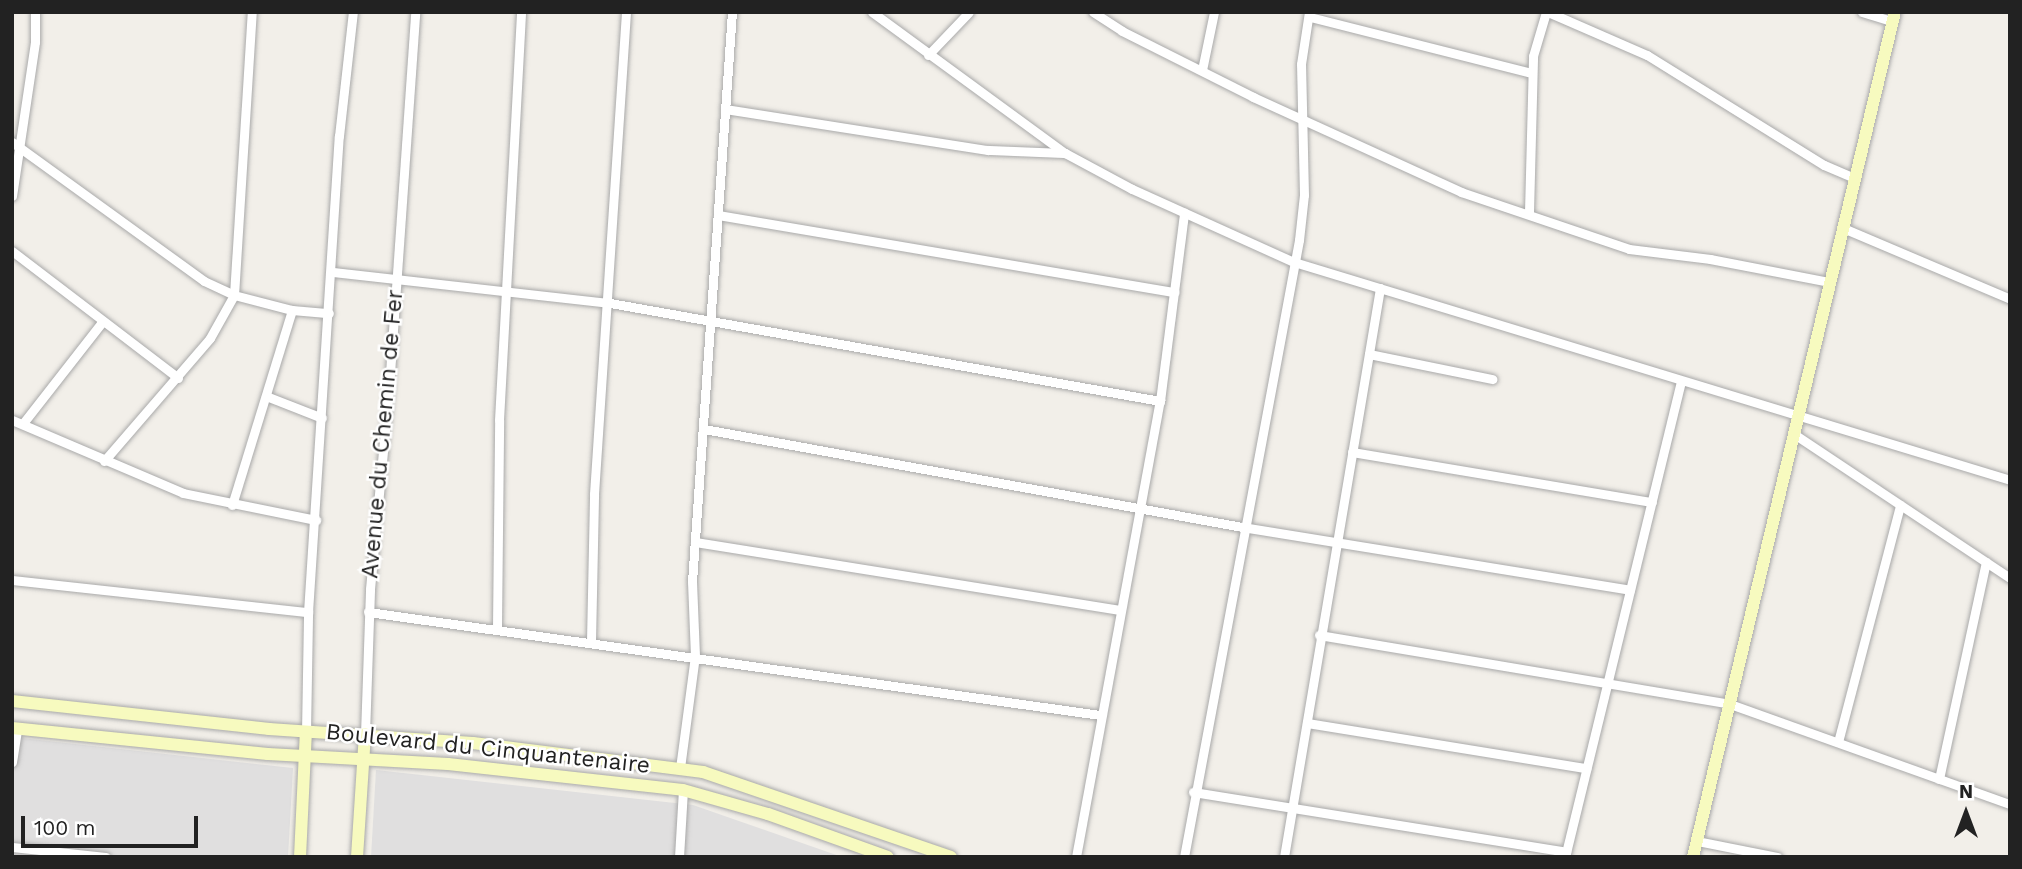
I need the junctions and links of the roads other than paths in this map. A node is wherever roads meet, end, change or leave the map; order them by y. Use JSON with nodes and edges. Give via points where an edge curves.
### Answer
{"nodes":[{"id":1,"x":35,"y":12,"type":"edge"},
{"id":2,"x":251,"y":12,"type":"edge"},
{"id":3,"x":353,"y":12,"type":"edge"},
{"id":4,"x":415,"y":12,"type":"edge"},
{"id":5,"x":521,"y":12,"type":"edge"},
{"id":6,"x":626,"y":12,"type":"edge"},
{"id":7,"x":732,"y":12,"type":"edge"},
{"id":8,"x":872,"y":12,"type":"edge"},
{"id":9,"x":969,"y":12,"type":"edge"},
{"id":10,"x":1093,"y":12,"type":"edge"},
{"id":11,"x":1214,"y":12,"type":"edge"},
{"id":12,"x":1547,"y":12,"type":"edge"},
{"id":13,"x":1862,"y":12,"type":"edge"},
{"id":14,"x":1310,"y":15,"type":"edge"},
{"id":15,"x":1894,"y":17,"type":"edge"},
{"id":16,"x":928,"y":55,"type":"junction"},
{"id":17,"x":1202,"y":69,"type":"junction"},
{"id":18,"x":1532,"y":74,"type":"junction"},
{"id":19,"x":725,"y":109,"type":"junction"},
{"id":20,"x":1302,"y":117,"type":"junction"},
{"id":21,"x":12,"y":142,"type":"edge"},
{"id":22,"x":22,"y":148,"type":"junction"},
{"id":23,"x":1065,"y":153,"type":"junction"},
{"id":24,"x":1855,"y":178,"type":"junction"},
{"id":25,"x":12,"y":196,"type":"edge"},
{"id":26,"x":1529,"y":212,"type":"junction"},
{"id":27,"x":1184,"y":213,"type":"junction"},
{"id":28,"x":718,"y":215,"type":"junction"},
{"id":29,"x":1843,"y":229,"type":"junction"},
{"id":30,"x":12,"y":251,"type":"edge"},
{"id":31,"x":1294,"y":262,"type":"junction"},
{"id":32,"x":333,"y":272,"type":"junction"},
{"id":33,"x":397,"y":279,"type":"junction"},
{"id":34,"x":1830,"y":282,"type":"junction"},
{"id":35,"x":1381,"y":288,"type":"junction"},
{"id":36,"x":509,"y":289,"type":"junction"},
{"id":37,"x":1175,"y":292,"type":"junction"},
{"id":38,"x":234,"y":295,"type":"junction"},
{"id":39,"x":2010,"y":299,"type":"edge"},
{"id":40,"x":610,"y":303,"type":"junction"},
{"id":41,"x":292,"y":310,"type":"junction"},
{"id":42,"x":329,"y":313,"type":"junction"},
{"id":43,"x":103,"y":321,"type":"junction"},
{"id":44,"x":711,"y":321,"type":"junction"},
{"id":45,"x":1369,"y":354,"type":"junction"},
{"id":46,"x":178,"y":378,"type":"junction"},
{"id":47,"x":1492,"y":379,"type":"dead end"},
{"id":48,"x":1681,"y":381,"type":"junction"},
{"id":49,"x":267,"y":396,"type":"junction"},
{"id":50,"x":1160,"y":401,"type":"junction"},
{"id":51,"x":1798,"y":417,"type":"junction"},
{"id":52,"x":322,"y":418,"type":"junction"},
{"id":53,"x":12,"y":420,"type":"edge"},
{"id":54,"x":24,"y":422,"type":"junction"},
{"id":55,"x":704,"y":429,"type":"junction"},
{"id":56,"x":1794,"y":434,"type":"junction"},
{"id":57,"x":1352,"y":452,"type":"junction"},
{"id":58,"x":104,"y":461,"type":"junction"},
{"id":59,"x":2010,"y":481,"type":"edge"},
{"id":60,"x":1652,"y":502,"type":"junction"},
{"id":61,"x":232,"y":505,"type":"junction"},
{"id":62,"x":1900,"y":505,"type":"junction"},
{"id":63,"x":1138,"y":508,"type":"junction"},
{"id":64,"x":316,"y":520,"type":"junction"},
{"id":65,"x":1242,"y":527,"type":"junction"},
{"id":66,"x":1336,"y":541,"type":"junction"},
{"id":67,"x":695,"y":542,"type":"junction"},
{"id":68,"x":1986,"y":562,"type":"junction"},
{"id":69,"x":2010,"y":578,"type":"edge"},
{"id":70,"x":12,"y":580,"type":"edge"},
{"id":71,"x":1630,"y":590,"type":"junction"},
{"id":72,"x":1119,"y":610,"type":"junction"},
{"id":73,"x":308,"y":612,"type":"junction"},
{"id":74,"x":368,"y":612,"type":"junction"},
{"id":75,"x":497,"y":627,"type":"junction"},
{"id":76,"x":1319,"y":635,"type":"junction"},
{"id":77,"x":591,"y":641,"type":"junction"},
{"id":78,"x":695,"y":656,"type":"junction"},
{"id":79,"x":1607,"y":684,"type":"junction"},
{"id":80,"x":12,"y":701,"type":"edge"},
{"id":81,"x":1730,"y":705,"type":"junction"},
{"id":82,"x":1100,"y":715,"type":"junction"},
{"id":83,"x":1307,"y":723,"type":"junction"},
{"id":84,"x":14,"y":728,"type":"edge"},
{"id":85,"x":306,"y":732,"type":"junction"},
{"id":86,"x":365,"y":734,"type":"junction"},
{"id":87,"x":1838,"y":742,"type":"junction"},
{"id":88,"x":304,"y":757,"type":"junction"},
{"id":89,"x":364,"y":758,"type":"junction"},
{"id":90,"x":12,"y":762,"type":"edge"},
{"id":91,"x":680,"y":768,"type":"junction"},
{"id":92,"x":1586,"y":768,"type":"junction"},
{"id":93,"x":1939,"y":779,"type":"junction"},
{"id":94,"x":683,"y":790,"type":"junction"},
{"id":95,"x":1193,"y":792,"type":"junction"},
{"id":96,"x":2010,"y":804,"type":"edge"},
{"id":97,"x":1294,"y":808,"type":"junction"},
{"id":98,"x":1697,"y":841,"type":"junction"},
{"id":99,"x":12,"y":847,"type":"edge"},
{"id":100,"x":867,"y":853,"type":"edge"},
{"id":101,"x":1565,"y":854,"type":"edge"},
{"id":102,"x":103,"y":857,"type":"edge"},
{"id":103,"x":300,"y":857,"type":"edge"},
{"id":104,"x":357,"y":857,"type":"edge"},
{"id":105,"x":679,"y":857,"type":"edge"},
{"id":106,"x":888,"y":857,"type":"edge"},
{"id":107,"x":951,"y":857,"type":"edge"},
{"id":108,"x":1076,"y":857,"type":"edge"},
{"id":109,"x":1184,"y":857,"type":"edge"},
{"id":110,"x":1284,"y":857,"type":"edge"},
{"id":111,"x":1693,"y":857,"type":"edge"},
{"id":112,"x":1777,"y":857,"type":"edge"}],
"edges":[{"from":1,"to":22,"type":"street"},
{"from":2,"to":38,"type":"street"},
{"from":3,"to":32,"type":"street","via":[[339,136]]},
{"from":4,"to":33,"type":"street","name":"Avenue du Chemin de Fer"},
{"from":5,"to":36,"type":"street"},
{"from":6,"to":40,"type":"street"},
{"from":7,"to":19,"type":"street"},
{"from":8,"to":16,"type":"street"},
{"from":9,"to":16,"type":"street"},
{"from":10,"to":17,"type":"street","via":[[1122,32]]},
{"from":11,"to":17,"type":"street"},
{"from":12,"to":18,"type":"street"},
{"from":12,"to":24,"type":"street","via":[[1647,55],[1824,165]]},
{"from":13,"to":15,"type":"street"},
{"from":14,"to":18,"type":"street"},
{"from":14,"to":20,"type":"street","via":[[1301,64]]},
{"from":15,"to":24,"type":"main road"},
{"from":16,"to":23,"type":"street"},
{"from":17,"to":20,"type":"street"},
{"from":18,"to":26,"type":"street"},
{"from":19,"to":23,"type":"street","via":[[988,150]]},
{"from":19,"to":28,"type":"street"},
{"from":20,"to":26,"type":"street","via":[[1461,192]]},
{"from":20,"to":31,"type":"street","via":[[1304,195]]},
{"from":21,"to":22,"type":"street"},
{"from":22,"to":25,"type":"street"},
{"from":22,"to":38,"type":"street","via":[[170,259]]},
{"from":23,"to":27,"type":"street"},
{"from":24,"to":29,"type":"main road"},
{"from":26,"to":34,"type":"street","via":[[1656,256],[1710,259]]},
{"from":27,"to":31,"type":"street"},
{"from":27,"to":37,"type":"street"},
{"from":28,"to":37,"type":"street"},
{"from":28,"to":44,"type":"street"},
{"from":29,"to":34,"type":"main road"},
{"from":29,"to":39,"type":"street"},
{"from":30,"to":43,"type":"street"},
{"from":31,"to":35,"type":"street"},
{"from":31,"to":65,"type":"street"},
{"from":32,"to":33,"type":"street"},
{"from":32,"to":42,"type":"street"},
{"from":33,"to":36,"type":"street"},
{"from":33,"to":74,"type":"street","name":"Avenue du Chemin de Fer"},
{"from":34,"to":51,"type":"main road"},
{"from":35,"to":45,"type":"street"},
{"from":35,"to":48,"type":"street"},
{"from":36,"to":40,"type":"street"},
{"from":36,"to":75,"type":"street","via":[[499,420]]},
{"from":37,"to":50,"type":"street"},
{"from":38,"to":41,"type":"street"},
{"from":38,"to":46,"type":"street","via":[[210,338]]},
{"from":40,"to":44,"type":"street"},
{"from":40,"to":77,"type":"street","via":[[594,494]]},
{"from":41,"to":42,"type":"street"},
{"from":41,"to":49,"type":"street"},
{"from":42,"to":52,"type":"street"},
{"from":43,"to":46,"type":"street"},
{"from":43,"to":54,"type":"street"},
{"from":44,"to":50,"type":"street"},
{"from":44,"to":55,"type":"street"},
{"from":45,"to":47,"type":"street"},
{"from":45,"to":57,"type":"street"},
{"from":46,"to":58,"type":"street"},
{"from":48,"to":51,"type":"street"},
{"from":48,"to":60,"type":"street"},
{"from":49,"to":52,"type":"street"},
{"from":49,"to":61,"type":"street"},
{"from":50,"to":63,"type":"street"},
{"from":51,"to":56,"type":"main road"},
{"from":51,"to":59,"type":"street"},
{"from":52,"to":64,"type":"street"},
{"from":53,"to":54,"type":"street"},
{"from":54,"to":58,"type":"street"},
{"from":55,"to":63,"type":"street"},
{"from":55,"to":67,"type":"street"},
{"from":56,"to":62,"type":"street"},
{"from":56,"to":81,"type":"main road"},
{"from":57,"to":60,"type":"street"},
{"from":57,"to":66,"type":"street"},
{"from":58,"to":61,"type":"street","via":[[183,493]]},
{"from":60,"to":71,"type":"street"},
{"from":61,"to":64,"type":"street"},
{"from":62,"to":68,"type":"street"},
{"from":62,"to":87,"type":"street"},
{"from":63,"to":65,"type":"street"},
{"from":63,"to":72,"type":"street"},
{"from":64,"to":73,"type":"street"},
{"from":65,"to":66,"type":"street"},
{"from":65,"to":95,"type":"street"},
{"from":66,"to":71,"type":"street"},
{"from":66,"to":76,"type":"street"},
{"from":67,"to":72,"type":"street"},
{"from":67,"to":78,"type":"street"},
{"from":68,"to":69,"type":"street"},
{"from":68,"to":93,"type":"street"},
{"from":70,"to":73,"type":"street"},
{"from":71,"to":79,"type":"street"},
{"from":72,"to":82,"type":"street"},
{"from":73,"to":85,"type":"street"},
{"from":74,"to":75,"type":"street"},
{"from":74,"to":86,"type":"street","name":"Avenue du Chemin de Fer"},
{"from":75,"to":77,"type":"street"},
{"from":76,"to":79,"type":"street"},
{"from":76,"to":83,"type":"street"},
{"from":77,"to":78,"type":"street"},
{"from":78,"to":82,"type":"street"},
{"from":78,"to":91,"type":"street"},
{"from":79,"to":81,"type":"street"},
{"from":79,"to":92,"type":"street"},
{"from":80,"to":85,"type":"main road","name":"Boulevard du Cinquantenaire"},
{"from":81,"to":87,"type":"street"},
{"from":81,"to":98,"type":"main road"},
{"from":82,"to":108,"type":"street"},
{"from":83,"to":92,"type":"street"},
{"from":83,"to":97,"type":"street"},
{"from":84,"to":88,"type":"main road","name":"Boulevard du Cinquantenaire"},
{"from":84,"to":90,"type":"street"},
{"from":85,"to":86,"type":"main road","name":"Boulevard du Cinquantenaire"},
{"from":85,"to":88,"type":"main road"},
{"from":86,"to":89,"type":"main road","name":"Avenue du Chemin de Fer"},
{"from":86,"to":91,"type":"main road","name":"Boulevard du Cinquantenaire"},
{"from":87,"to":93,"type":"street"},
{"from":88,"to":89,"type":"main road","name":"Boulevard du Cinquantenaire"},
{"from":88,"to":103,"type":"main road"},
{"from":89,"to":94,"type":"main road","name":"Boulevard du Cinquantenaire"},
{"from":89,"to":104,"type":"main road","name":"Avenue du Chemin de Fer"},
{"from":91,"to":107,"type":"main road","name":"Boulevard du Cinquantenaire","via":[[738,782]]},
{"from":92,"to":101,"type":"street"},
{"from":93,"to":96,"type":"street"},
{"from":94,"to":100,"type":"main road","name":"Boulevard du Cinquantenaire","via":[[768,814]]},
{"from":94,"to":105,"type":"street"},
{"from":95,"to":97,"type":"street"},
{"from":95,"to":109,"type":"street"},
{"from":97,"to":101,"type":"street"},
{"from":97,"to":110,"type":"street"},
{"from":98,"to":111,"type":"main road"},
{"from":98,"to":112,"type":"street"},
{"from":99,"to":102,"type":"street"},
{"from":100,"to":106,"type":"main road","name":"Boulevard du Cinquantenaire"}]}
